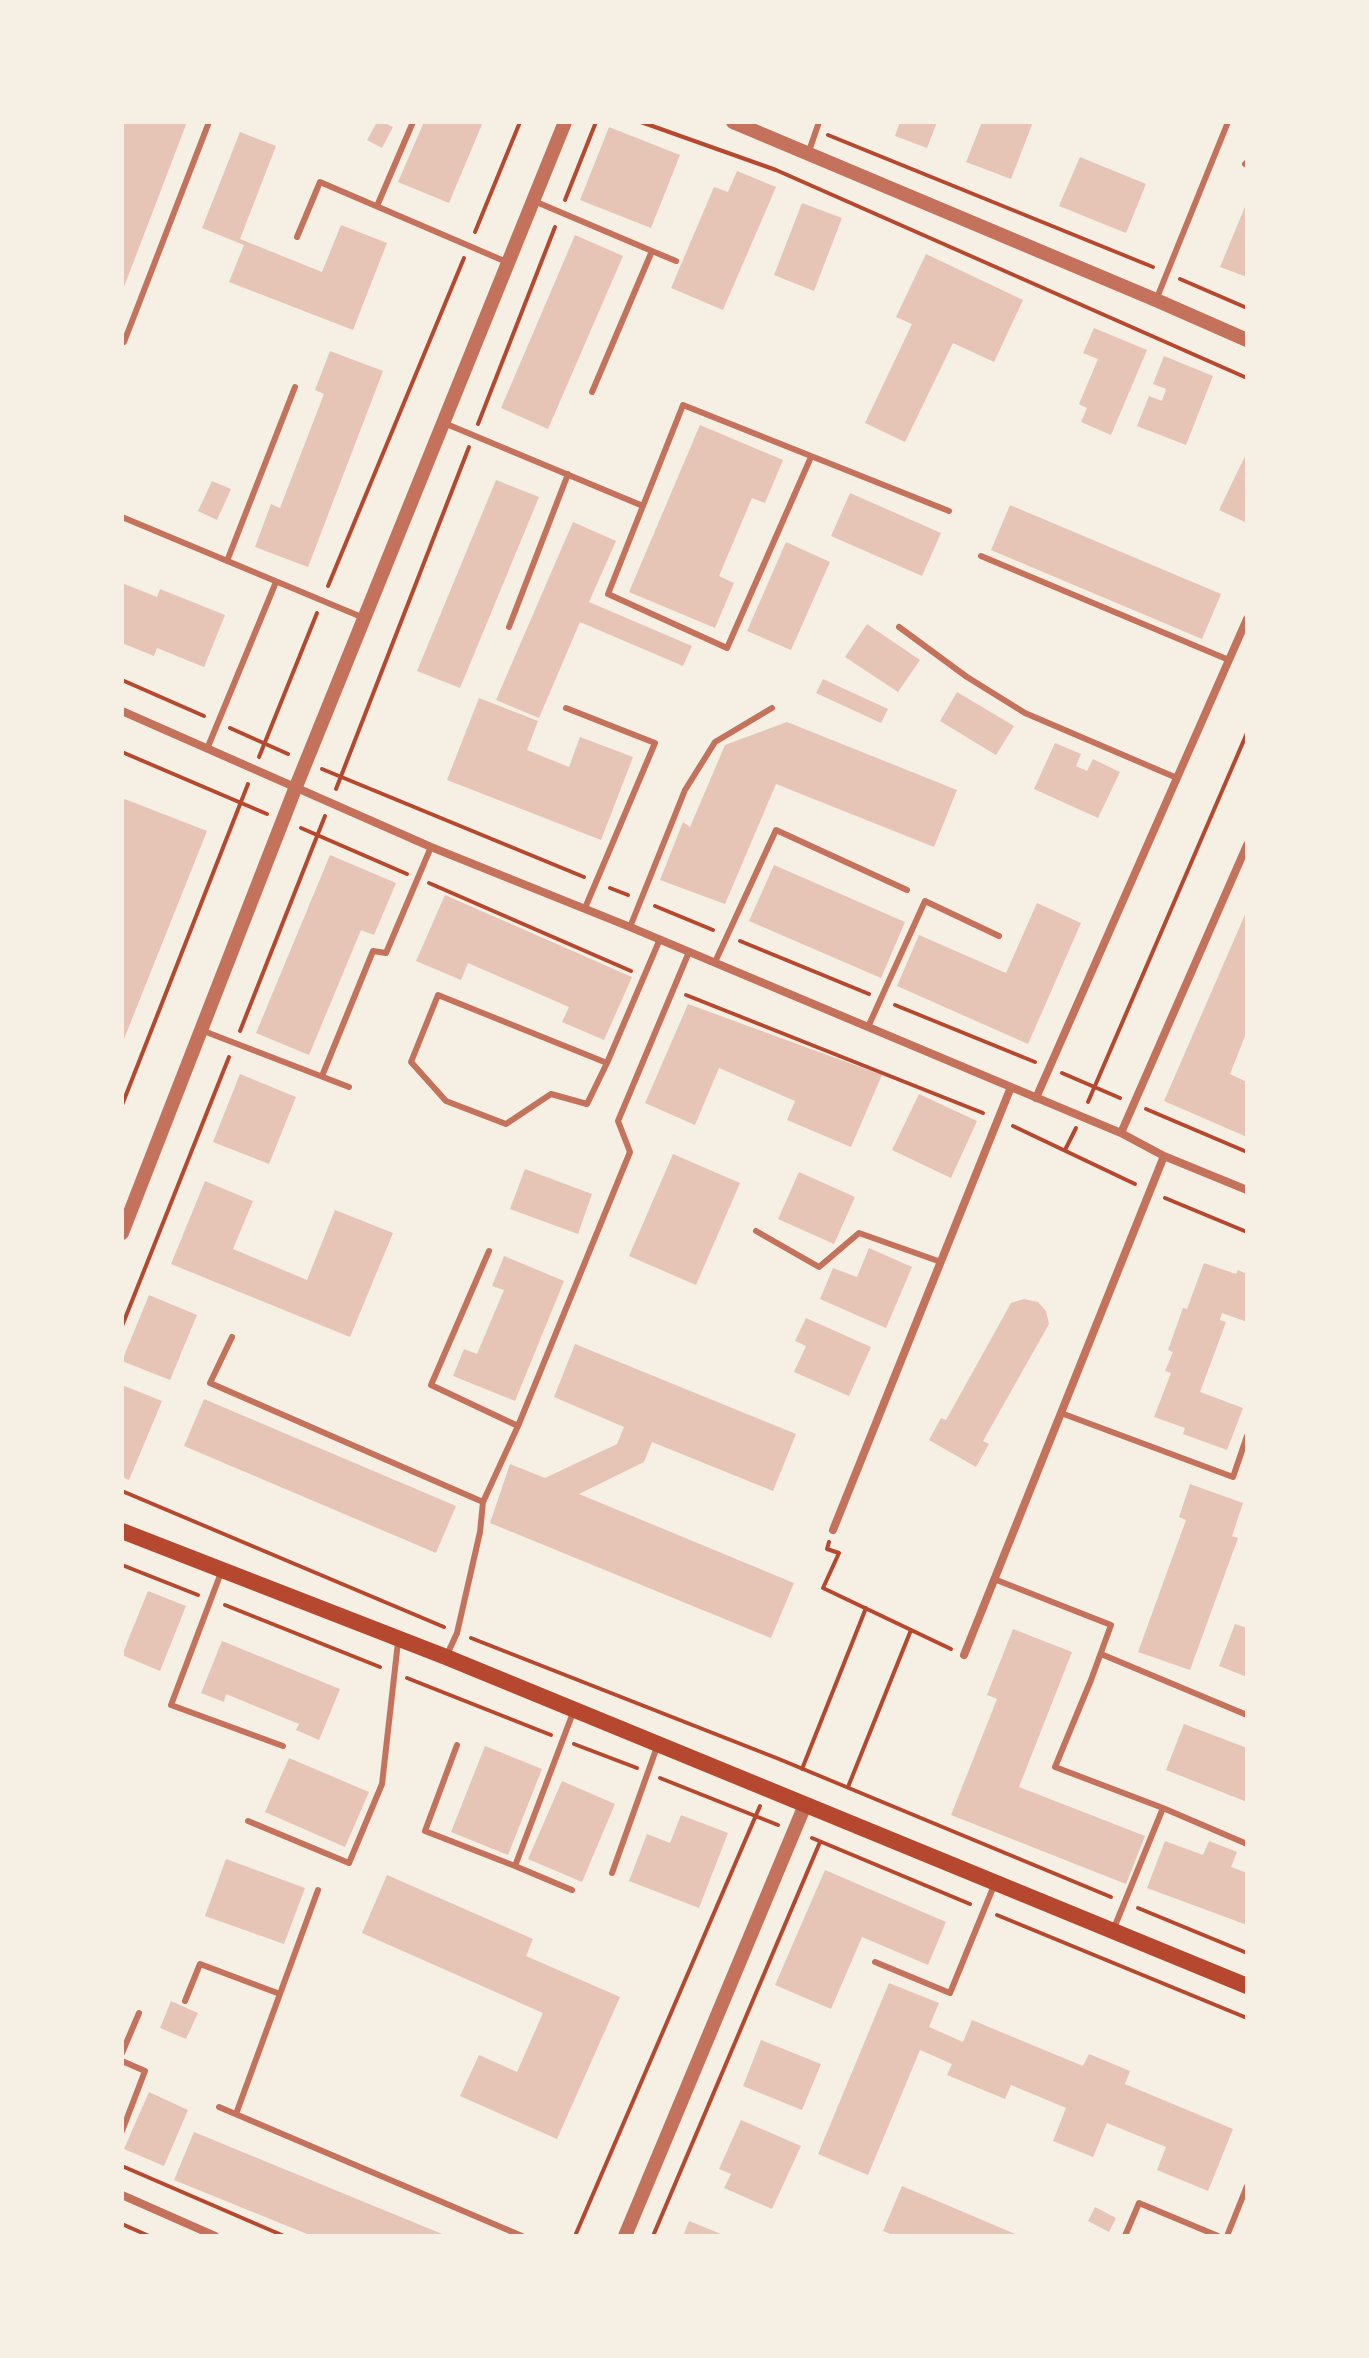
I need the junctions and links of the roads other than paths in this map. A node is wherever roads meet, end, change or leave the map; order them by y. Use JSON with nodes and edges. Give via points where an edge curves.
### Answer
{"nodes":[{"id":1,"x":209,"y":122,"type":"edge"},
{"id":2,"x":413,"y":122,"type":"edge"},
{"id":3,"x":565,"y":122,"type":"edge"},
{"id":4,"x":733,"y":122,"type":"edge"},
{"id":5,"x":1228,"y":122,"type":"edge"},
{"id":6,"x":817,"y":126,"type":"edge"},
{"id":7,"x":808,"y":154,"type":"junction"},
{"id":8,"x":534,"y":201,"type":"junction"},
{"id":9,"x":377,"y":206,"type":"junction"},
{"id":10,"x":297,"y":237,"type":"dead end"},
{"id":11,"x":652,"y":251,"type":"junction"},
{"id":12,"x":676,"y":261,"type":"dead end"},
{"id":13,"x":509,"y":263,"type":"junction"},
{"id":14,"x":1156,"y":300,"type":"junction"},
{"id":15,"x":1247,"y":340,"type":"edge"},
{"id":16,"x":124,"y":342,"type":"dead end"},
{"id":17,"x":295,"y":387,"type":"dead end"},
{"id":18,"x":592,"y":392,"type":"dead end"},
{"id":19,"x":444,"y":423,"type":"junction"},
{"id":20,"x":811,"y":457,"type":"junction"},
{"id":21,"x":568,"y":474,"type":"junction"},
{"id":22,"x":643,"y":506,"type":"junction"},
{"id":23,"x":949,"y":511,"type":"dead end"},
{"id":24,"x":122,"y":517,"type":"edge"},
{"id":25,"x":981,"y":556,"type":"dead end"},
{"id":26,"x":227,"y":561,"type":"junction"},
{"id":27,"x":276,"y":582,"type":"junction"},
{"id":28,"x":364,"y":618,"type":"junction"},
{"id":29,"x":1247,"y":619,"type":"edge"},
{"id":30,"x":509,"y":627,"type":"dead end"},
{"id":31,"x":899,"y":627,"type":"dead end"},
{"id":32,"x":1229,"y":660,"type":"junction"},
{"id":33,"x":566,"y":708,"type":"dead end"},
{"id":34,"x":772,"y":708,"type":"dead end"},
{"id":35,"x":122,"y":711,"type":"edge"},
{"id":36,"x":207,"y":749,"type":"junction"},
{"id":37,"x":1177,"y":778,"type":"junction"},
{"id":38,"x":295,"y":789,"type":"junction"},
{"id":39,"x":1247,"y":845,"type":"edge"},
{"id":40,"x":431,"y":847,"type":"junction"},
{"id":41,"x":907,"y":890,"type":"dead end"},
{"id":42,"x":585,"y":908,"type":"junction"},
{"id":43,"x":630,"y":927,"type":"junction"},
{"id":44,"x":999,"y":936,"type":"dead end"},
{"id":45,"x":660,"y":939,"type":"junction"},
{"id":46,"x":689,"y":952,"type":"junction"},
{"id":47,"x":715,"y":962,"type":"junction"},
{"id":48,"x":868,"y":1027,"type":"junction"},
{"id":49,"x":201,"y":1030,"type":"junction"},
{"id":50,"x":607,"y":1063,"type":"junction"},
{"id":51,"x":322,"y":1076,"type":"junction"},
{"id":52,"x":349,"y":1087,"type":"dead end"},
{"id":53,"x":1011,"y":1087,"type":"junction"},
{"id":54,"x":1036,"y":1098,"type":"junction"},
{"id":55,"x":1121,"y":1133,"type":"junction"},
{"id":56,"x":1164,"y":1156,"type":"junction"},
{"id":57,"x":1247,"y":1190,"type":"edge"},
{"id":58,"x":122,"y":1231,"type":"edge"},
{"id":59,"x":756,"y":1231,"type":"dead end"},
{"id":60,"x":489,"y":1251,"type":"dead end"},
{"id":61,"x":941,"y":1262,"type":"junction"},
{"id":62,"x":232,"y":1337,"type":"dead end"},
{"id":63,"x":1061,"y":1413,"type":"junction"},
{"id":64,"x":518,"y":1426,"type":"junction"},
{"id":65,"x":1247,"y":1436,"type":"edge"},
{"id":66,"x":483,"y":1502,"type":"junction"},
{"id":67,"x":833,"y":1530,"type":"road end"},
{"id":68,"x":122,"y":1531,"type":"edge"},
{"id":69,"x":222,"y":1570,"type":"junction"},
{"id":70,"x":994,"y":1579,"type":"junction"},
{"id":71,"x":398,"y":1639,"type":"junction"},
{"id":72,"x":1101,"y":1654,"type":"junction"},
{"id":73,"x":964,"y":1655,"type":"road end"},
{"id":74,"x":446,"y":1657,"type":"junction"},
{"id":75,"x":574,"y":1710,"type":"junction"},
{"id":76,"x":1247,"y":1715,"type":"edge"},
{"id":77,"x":658,"y":1744,"type":"junction"},
{"id":78,"x":457,"y":1745,"type":"dead end"},
{"id":79,"x":283,"y":1746,"type":"dead end"},
{"id":80,"x":805,"y":1805,"type":"junction"},
{"id":81,"x":1163,"y":1808,"type":"junction"},
{"id":82,"x":248,"y":1821,"type":"dead end"},
{"id":83,"x":1247,"y":1844,"type":"edge"},
{"id":84,"x":515,"y":1866,"type":"junction"},
{"id":85,"x":612,"y":1873,"type":"dead end"},
{"id":86,"x":995,"y":1883,"type":"junction"},
{"id":87,"x":318,"y":1890,"type":"dead end"},
{"id":88,"x":572,"y":1890,"type":"dead end"},
{"id":89,"x":1113,"y":1931,"type":"junction"},
{"id":90,"x":875,"y":1962,"type":"dead end"},
{"id":91,"x":1246,"y":1981,"type":"edge"},
{"id":92,"x":280,"y":1994,"type":"junction"},
{"id":93,"x":185,"y":2001,"type":"dead end"},
{"id":94,"x":139,"y":2013,"type":"dead end"},
{"id":95,"x":122,"y":2053,"type":"edge"},
{"id":96,"x":122,"y":2061,"type":"edge"},
{"id":97,"x":219,"y":2107,"type":"dead end"},
{"id":98,"x":236,"y":2114,"type":"junction"},
{"id":99,"x":122,"y":2131,"type":"edge"},
{"id":100,"x":1247,"y":2186,"type":"edge"},
{"id":101,"x":122,"y":2195,"type":"edge"},
{"id":102,"x":215,"y":2236,"type":"edge"},
{"id":103,"x":522,"y":2236,"type":"edge"},
{"id":104,"x":625,"y":2236,"type":"edge"},
{"id":105,"x":1125,"y":2236,"type":"edge"},
{"id":106,"x":1218,"y":2236,"type":"edge"},
{"id":107,"x":1227,"y":2236,"type":"edge"}],
"edges":[{"from":1,"to":16,"type":"lane"},
{"from":2,"to":9,"type":"lane"},
{"from":3,"to":8,"type":"street"},
{"from":4,"to":7,"type":"street"},
{"from":5,"to":14,"type":"lane"},
{"from":6,"to":7,"type":"lane"},
{"from":7,"to":14,"type":"street"},
{"from":8,"to":11,"type":"lane"},
{"from":8,"to":13,"type":"street"},
{"from":9,"to":10,"type":"lane","via":[[320,182]]},
{"from":9,"to":13,"type":"lane"},
{"from":11,"to":12,"type":"lane"},
{"from":11,"to":18,"type":"lane"},
{"from":13,"to":19,"type":"street"},
{"from":14,"to":15,"type":"street"},
{"from":17,"to":26,"type":"lane"},
{"from":19,"to":21,"type":"lane"},
{"from":19,"to":28,"type":"street"},
{"from":20,"to":22,"type":"lane","via":[[683,405]]},
{"from":20,"to":22,"type":"lane","via":[[727,648],[608,594]]},
{"from":20,"to":23,"type":"lane"},
{"from":21,"to":22,"type":"lane"},
{"from":21,"to":30,"type":"lane"},
{"from":24,"to":26,"type":"lane"},
{"from":25,"to":32,"type":"lane"},
{"from":26,"to":27,"type":"lane"},
{"from":27,"to":28,"type":"lane"},
{"from":27,"to":36,"type":"lane"},
{"from":28,"to":38,"type":"street"},
{"from":29,"to":32,"type":"street"},
{"from":31,"to":37,"type":"lane","via":[[1025,713]]},
{"from":32,"to":37,"type":"street"},
{"from":33,"to":42,"type":"lane","via":[[655,743]]},
{"from":34,"to":43,"type":"lane","via":[[715,742],[685,790]]},
{"from":35,"to":36,"type":"street"},
{"from":36,"to":38,"type":"street"},
{"from":37,"to":54,"type":"street"},
{"from":38,"to":40,"type":"street"},
{"from":38,"to":49,"type":"street"},
{"from":39,"to":55,"type":"street"},
{"from":40,"to":42,"type":"street"},
{"from":40,"to":51,"type":"lane","via":[[386,953],[373,951]]},
{"from":41,"to":47,"type":"lane","via":[[776,830]]},
{"from":42,"to":43,"type":"street"},
{"from":43,"to":45,"type":"street"},
{"from":44,"to":48,"type":"lane","via":[[925,901]]},
{"from":45,"to":46,"type":"street"},
{"from":45,"to":50,"type":"lane"},
{"from":46,"to":47,"type":"street"},
{"from":46,"to":64,"type":"lane","via":[[618,1121],[630,1152]]},
{"from":47,"to":48,"type":"street"},
{"from":48,"to":53,"type":"street"},
{"from":49,"to":51,"type":"lane"},
{"from":49,"to":58,"type":"street"},
{"from":50,"to":50,"type":"lane","via":[[438,995],[411,1062],[446,1101],[506,1124],[551,1094],[587,1104]]},
{"from":51,"to":52,"type":"lane"},
{"from":53,"to":54,"type":"street"},
{"from":53,"to":61,"type":"street"},
{"from":54,"to":55,"type":"street"},
{"from":55,"to":56,"type":"street"},
{"from":56,"to":57,"type":"street"},
{"from":56,"to":63,"type":"street"},
{"from":59,"to":61,"type":"lane","via":[[819,1267],[859,1233]]},
{"from":60,"to":64,"type":"lane","via":[[431,1385]]},
{"from":61,"to":67,"type":"street"},
{"from":62,"to":66,"type":"lane","via":[[210,1383]]},
{"from":63,"to":65,"type":"lane","via":[[1233,1477]]},
{"from":63,"to":70,"type":"street"},
{"from":64,"to":66,"type":"lane"},
{"from":66,"to":74,"type":"lane","via":[[457,1633]]},
{"from":68,"to":69,"type":"main road"},
{"from":69,"to":71,"type":"main road"},
{"from":69,"to":79,"type":"lane","via":[[171,1705]]},
{"from":70,"to":72,"type":"lane","via":[[1111,1625]]},
{"from":70,"to":73,"type":"street"},
{"from":71,"to":74,"type":"main road"},
{"from":71,"to":82,"type":"lane","via":[[382,1784],[349,1863]]},
{"from":72,"to":76,"type":"lane"},
{"from":72,"to":81,"type":"lane","via":[[1055,1767]]},
{"from":74,"to":75,"type":"main road"},
{"from":75,"to":77,"type":"main road"},
{"from":75,"to":84,"type":"lane"},
{"from":77,"to":80,"type":"main road"},
{"from":77,"to":85,"type":"lane"},
{"from":78,"to":84,"type":"lane","via":[[425,1831]]},
{"from":80,"to":86,"type":"main road"},
{"from":80,"to":104,"type":"street"},
{"from":81,"to":83,"type":"lane"},
{"from":81,"to":89,"type":"lane"},
{"from":84,"to":88,"type":"lane"},
{"from":86,"to":89,"type":"main road"},
{"from":86,"to":90,"type":"lane","via":[[950,1993]]},
{"from":87,"to":92,"type":"lane"},
{"from":89,"to":91,"type":"main road"},
{"from":92,"to":93,"type":"lane","via":[[200,1964]]},
{"from":92,"to":98,"type":"lane"},
{"from":94,"to":95,"type":"lane"},
{"from":96,"to":99,"type":"lane","via":[[145,2071]]},
{"from":97,"to":98,"type":"lane"},
{"from":98,"to":103,"type":"lane"},
{"from":100,"to":107,"type":"lane"},
{"from":101,"to":102,"type":"street"},
{"from":105,"to":106,"type":"lane","via":[[1139,2203]]}]}
